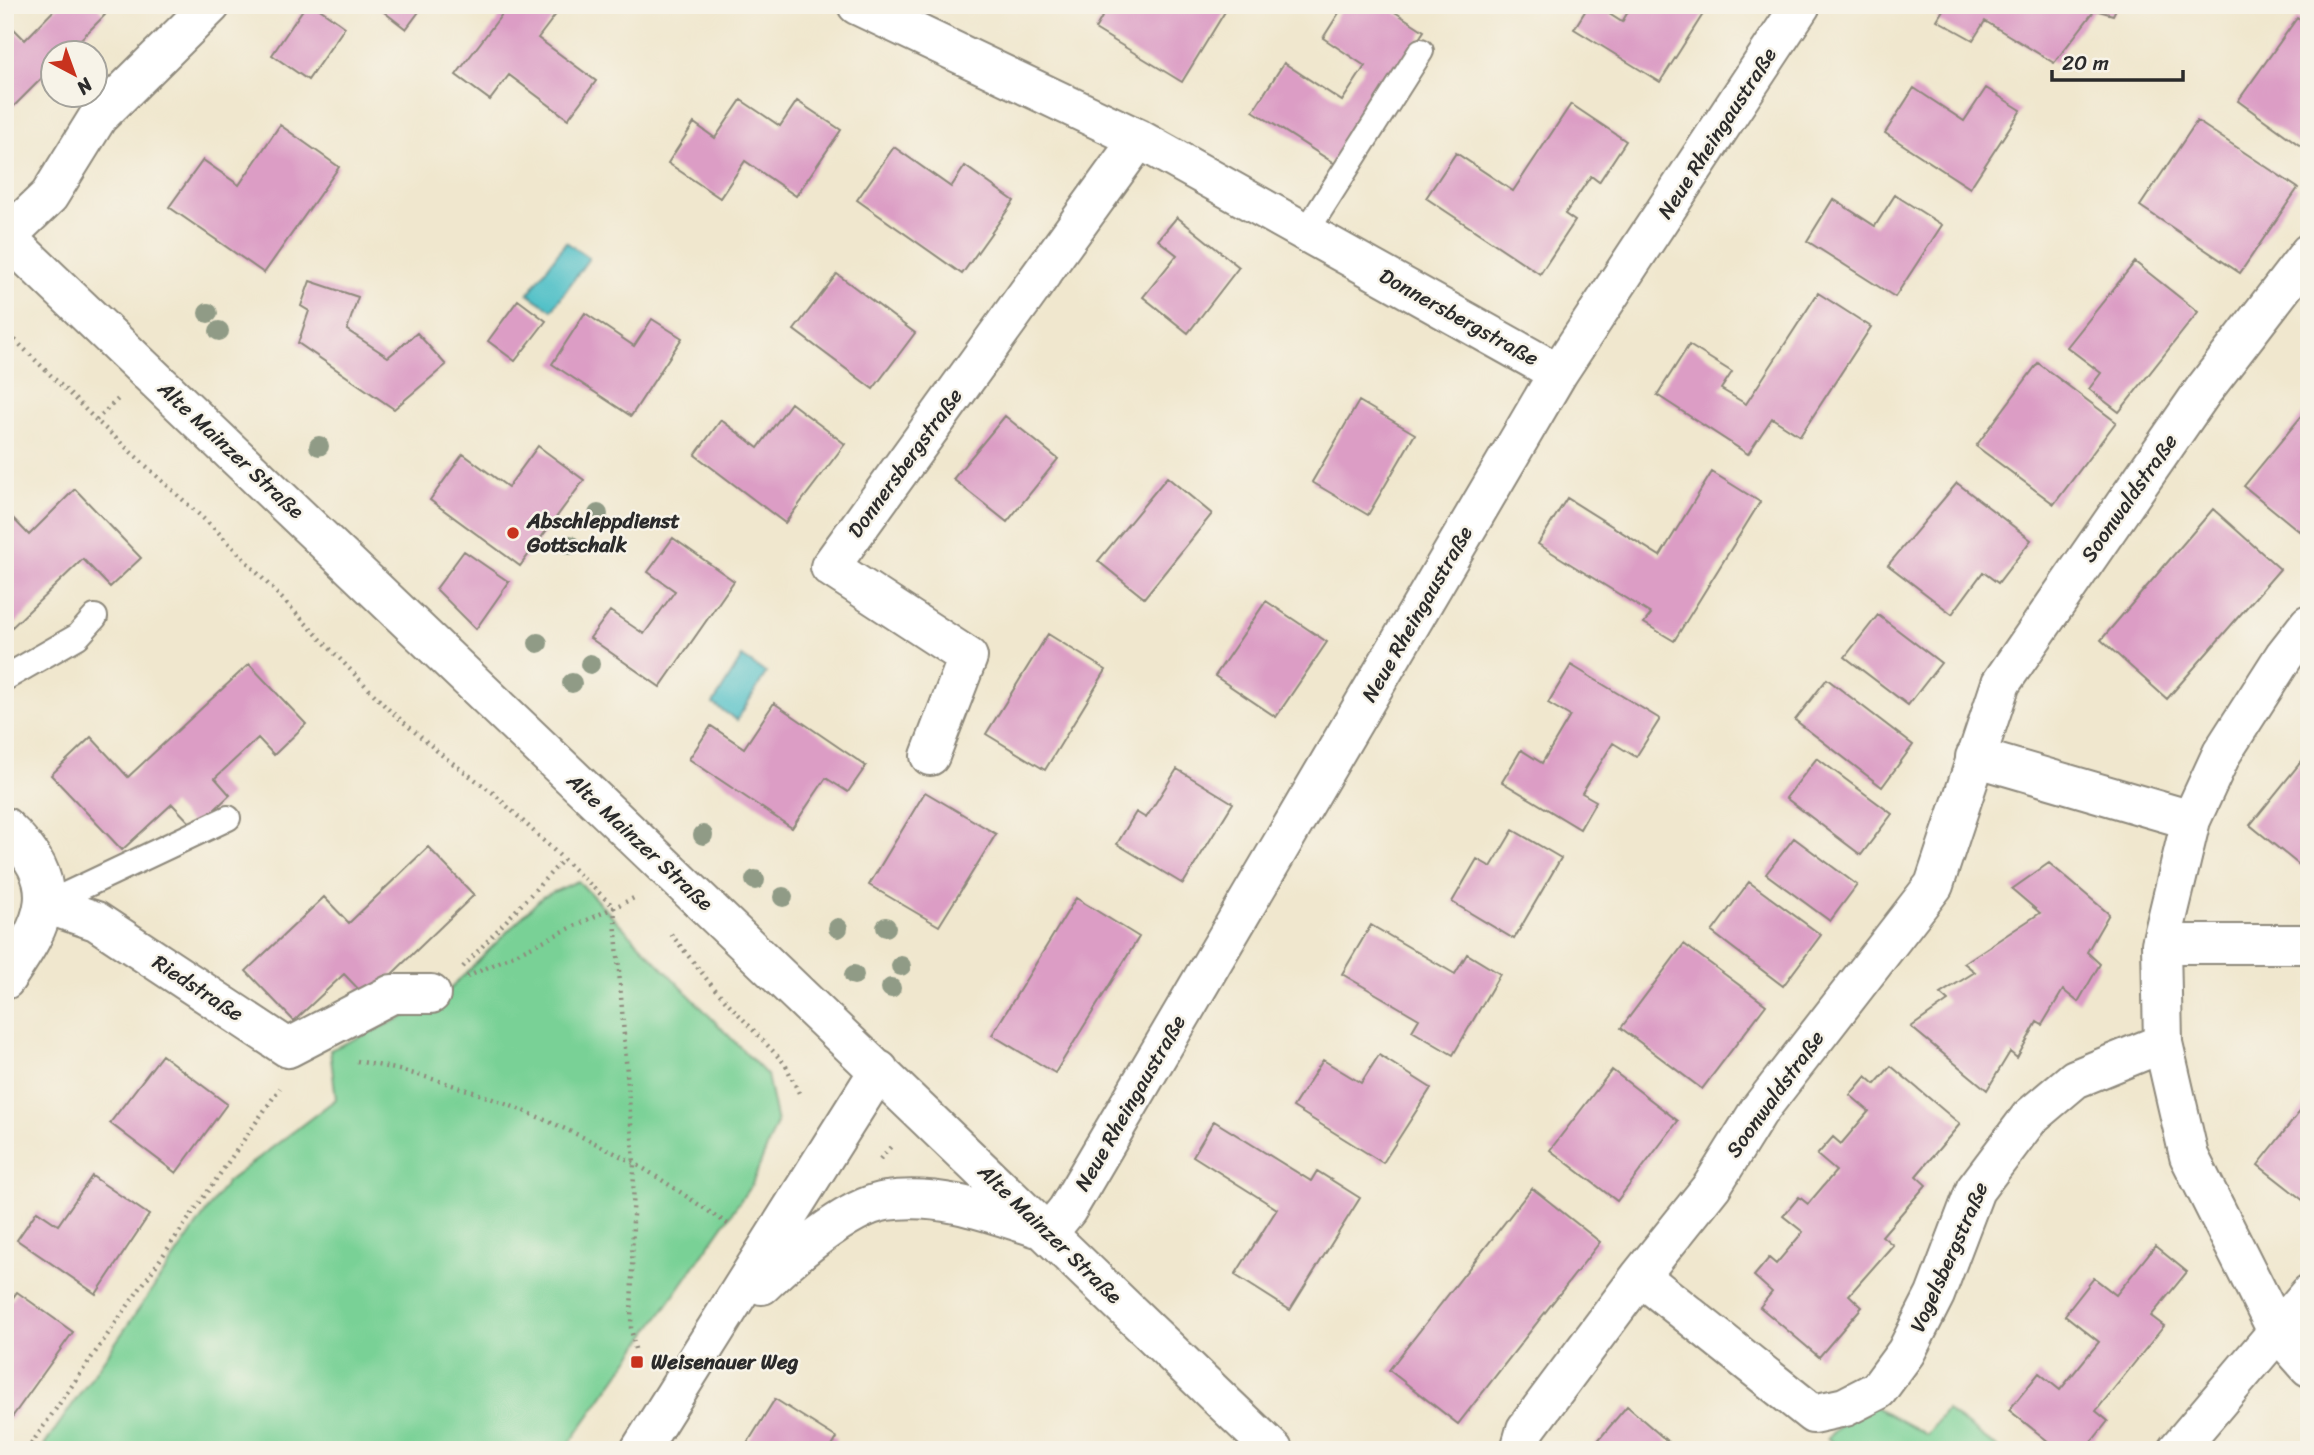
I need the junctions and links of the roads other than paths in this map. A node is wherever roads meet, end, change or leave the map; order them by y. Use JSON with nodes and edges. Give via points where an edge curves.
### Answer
{"nodes":[{"id":1,"x":211,"y":5,"type":"edge"},
{"id":2,"x":856,"y":5,"type":"edge"},
{"id":3,"x":1801,"y":5,"type":"edge"},
{"id":4,"x":1421,"y":51,"type":"dead end"},
{"id":5,"x":1139,"y":139,"type":"junction"},
{"id":6,"x":1306,"y":232,"type":"junction"},
{"id":7,"x":6,"y":236,"type":"edge"},
{"id":8,"x":2309,"y":253,"type":"edge"},
{"id":9,"x":1558,"y":373,"type":"junction"},
{"id":10,"x":95,"y":617,"type":"dead end"},
{"id":11,"x":2309,"y":624,"type":"edge"},
{"id":12,"x":5,"y":678,"type":"edge"},
{"id":13,"x":930,"y":756,"type":"dead end"},
{"id":14,"x":1975,"y":757,"type":"junction"},
{"id":15,"x":228,"y":818,"type":"dead end"},
{"id":16,"x":2191,"y":820,"type":"junction"},
{"id":17,"x":5,"y":827,"type":"edge"},
{"id":18,"x":46,"y":904,"type":"junction"},
{"id":19,"x":2161,"y":944,"type":"junction"},
{"id":20,"x":2309,"y":944,"type":"edge"},
{"id":21,"x":5,"y":980,"type":"edge"},
{"id":22,"x":436,"y":992,"type":"road end"},
{"id":23,"x":2163,"y":1043,"type":"junction"},
{"id":24,"x":879,"y":1070,"type":"junction"},
{"id":25,"x":1049,"y":1232,"type":"junction"},
{"id":26,"x":1640,"y":1276,"type":"junction"},
{"id":27,"x":2309,"y":1294,"type":"edge"},
{"id":28,"x":722,"y":1322,"type":"junction"},
{"id":29,"x":2277,"y":1331,"type":"junction"},
{"id":30,"x":2309,"y":1367,"type":"edge"},
{"id":31,"x":640,"y":1450,"type":"edge"},
{"id":32,"x":1273,"y":1450,"type":"edge"},
{"id":33,"x":1520,"y":1450,"type":"edge"},
{"id":34,"x":2177,"y":1450,"type":"edge"}],
"edges":[{"from":1,"to":7,"type":"street","via":[[98,117],[49,197]]},
{"from":2,"to":5,"type":"street","name":"Donnersbergstraße"},
{"from":3,"to":9,"type":"street","name":"Neue Rheingaustraße"},
{"from":4,"to":6,"type":"lane"},
{"from":5,"to":6,"type":"street","name":"Donnersbergstraße"},
{"from":5,"to":13,"type":"street","name":"Donnersbergstraße","via":[[830,567],[968,657]]},
{"from":6,"to":9,"type":"street","name":"Donnersbergstraße"},
{"from":7,"to":24,"type":"street","name":"Alte Mainzer Straße"},
{"from":8,"to":14,"type":"street","name":"Soonwaldstraße","via":[[2203,391],[2001,682]]},
{"from":9,"to":25,"type":"street","name":"Neue Rheingaustraße","via":[[1067,1210]]},
{"from":10,"to":12,"type":"lane","via":[[78,636]]},
{"from":11,"to":16,"type":"street","via":[[2222,753]]},
{"from":14,"to":16,"type":"street"},
{"from":14,"to":26,"type":"street","name":"Soonwaldstraße","via":[[1934,885],[1758,1112],[1712,1186]]},
{"from":15,"to":18,"type":"lane"},
{"from":16,"to":19,"type":"street"},
{"from":17,"to":18,"type":"street","via":[[36,863]]},
{"from":18,"to":21,"type":"street","via":[[32,941]]},
{"from":18,"to":22,"type":"street","name":"Riedstraße","via":[[96,921],[288,1048],[392,994]]},
{"from":19,"to":20,"type":"street"},
{"from":19,"to":23,"type":"street"},
{"from":23,"to":26,"type":"street","name":"Vogelsbergstraße","via":[[2075,1079],[2030,1117],[1975,1190],[1935,1295],[1906,1352],[1878,1390],[1845,1407],[1813,1414]]},
{"from":23,"to":29,"type":"street","via":[[2189,1156]]},
{"from":24,"to":25,"type":"street","name":"Alte Mainzer Straße"},
{"from":24,"to":28,"type":"street"},
{"from":25,"to":28,"type":"street","via":[[978,1208],[930,1199],[884,1201],[800,1249]]},
{"from":25,"to":32,"type":"street","name":"Alte Mainzer Straße"},
{"from":26,"to":33,"type":"street","name":"Soonwaldstraße","via":[[1526,1429]]},
{"from":27,"to":29,"type":"street"},
{"from":28,"to":31,"type":"street"},
{"from":29,"to":30,"type":"street"},
{"from":29,"to":34,"type":"street"}]}
